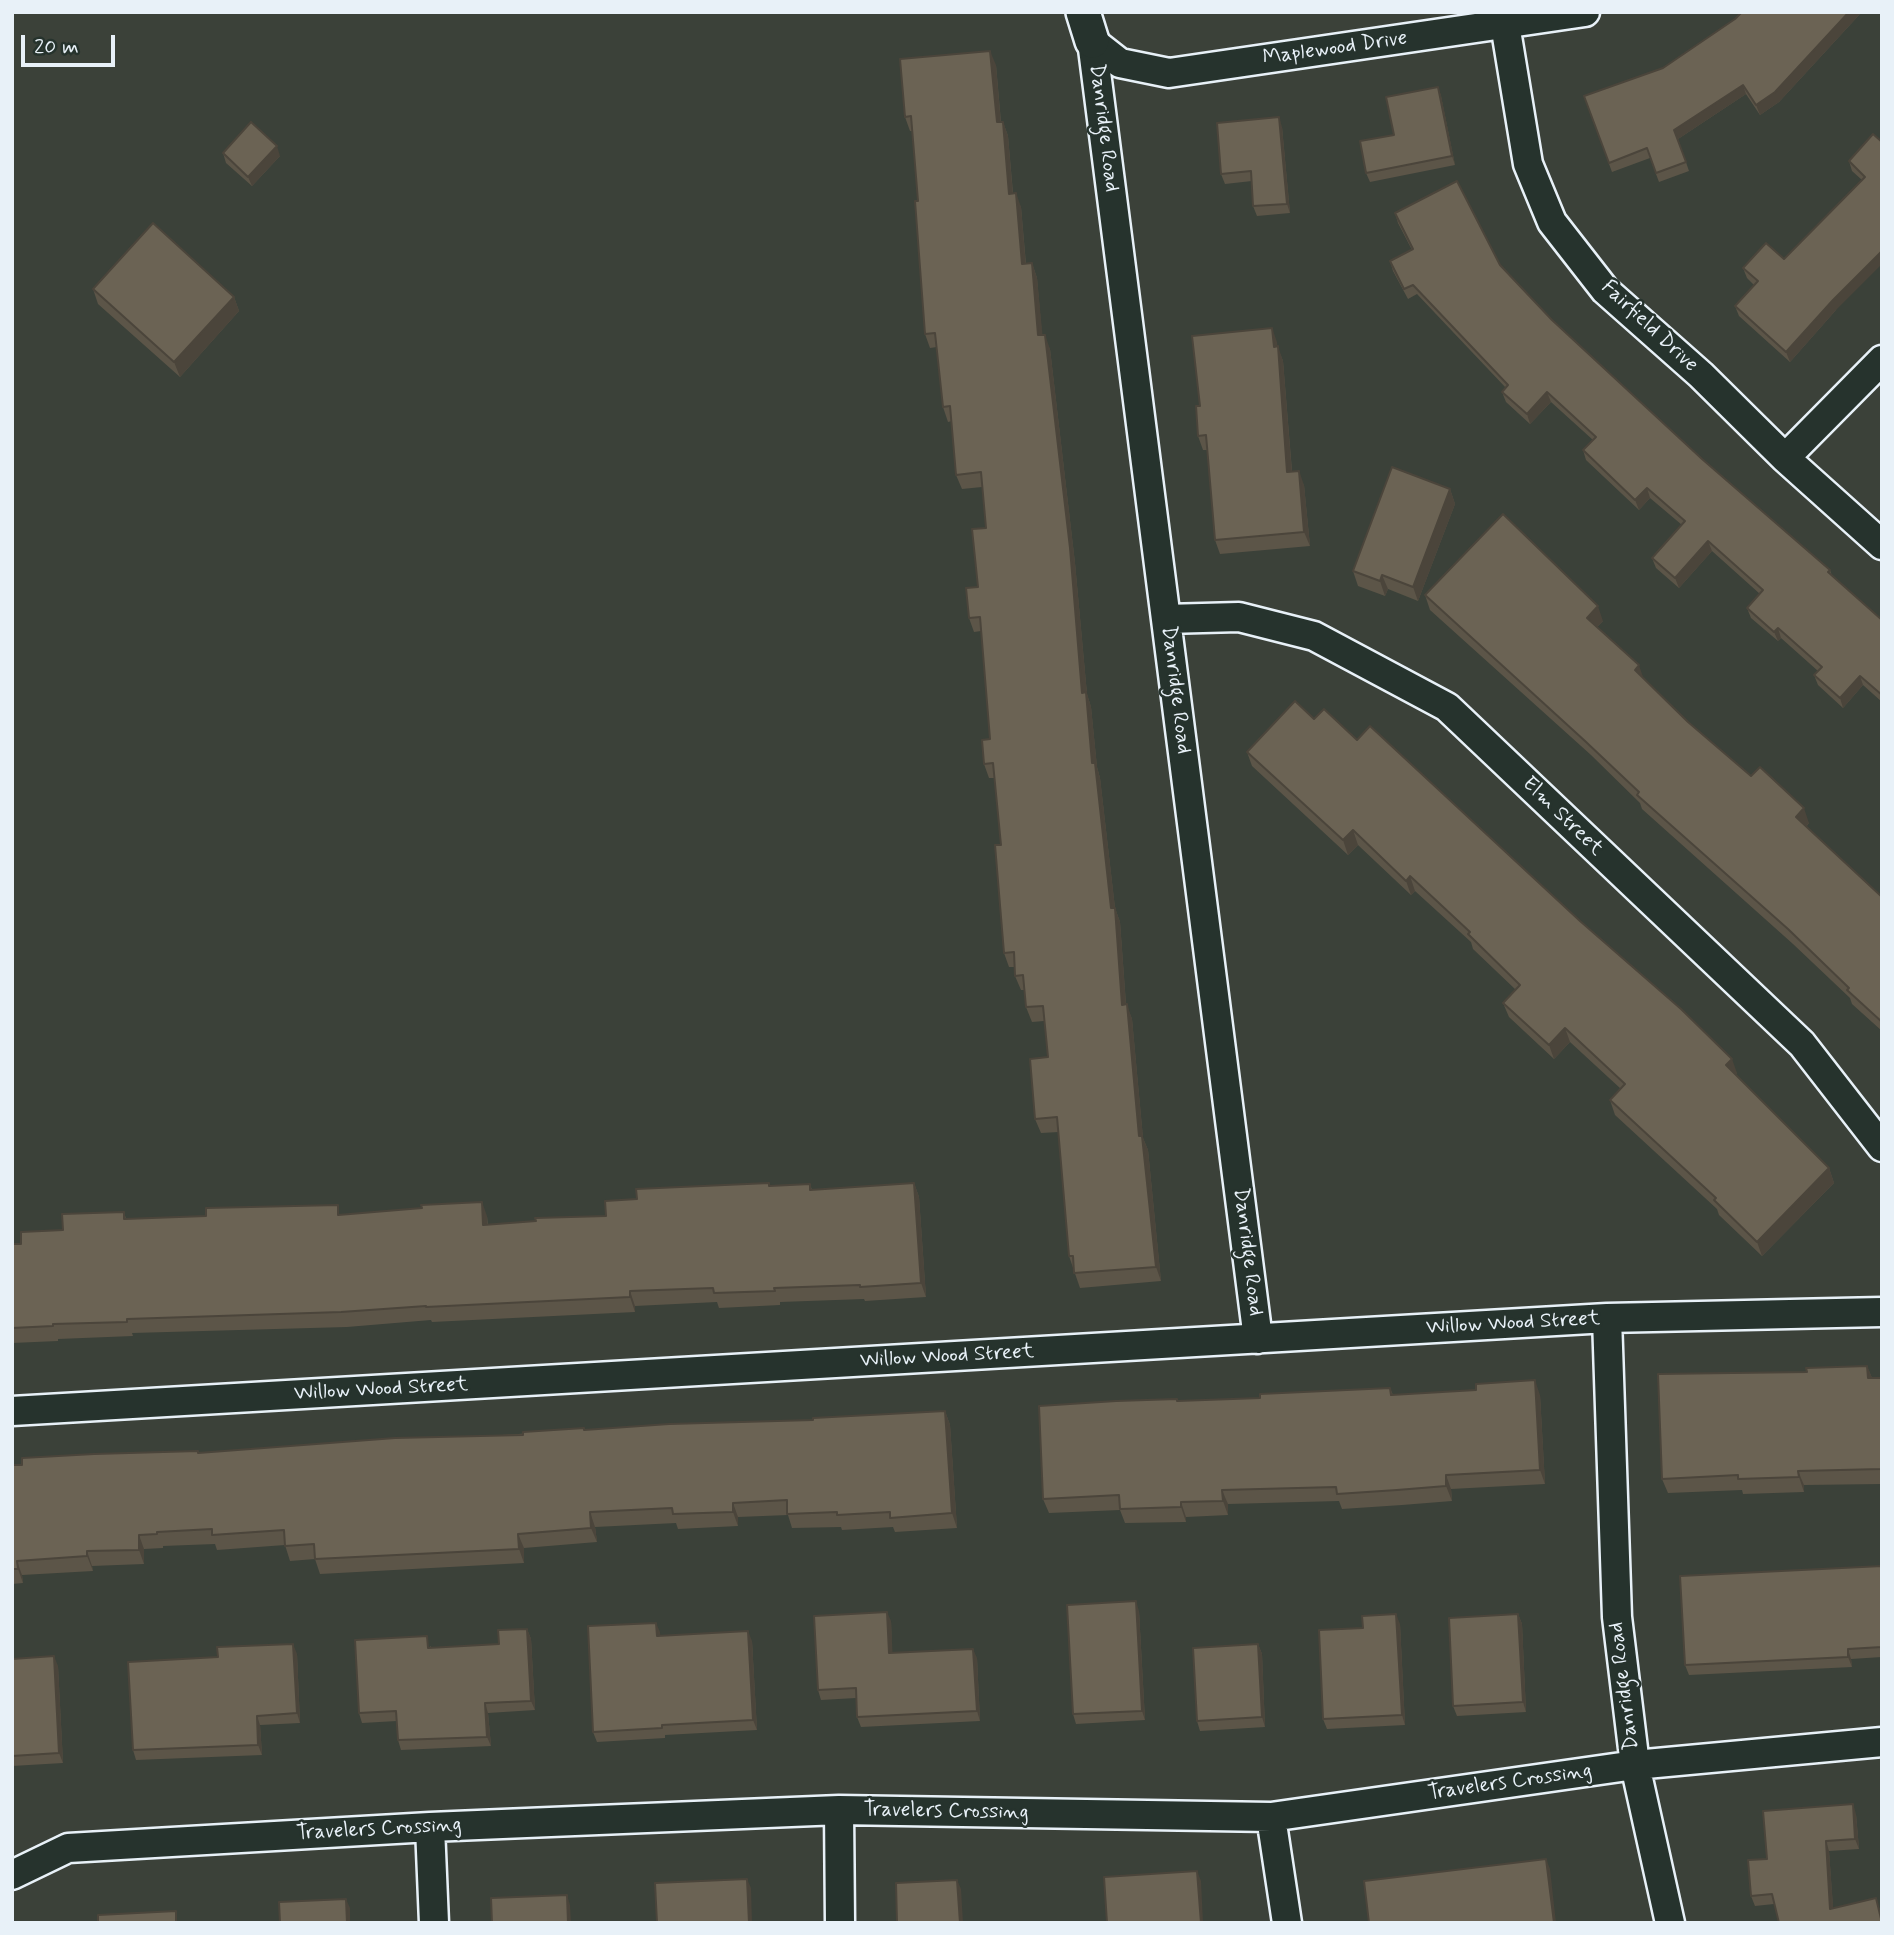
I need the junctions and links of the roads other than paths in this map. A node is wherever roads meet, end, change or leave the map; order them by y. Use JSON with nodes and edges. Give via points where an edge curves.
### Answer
{"nodes":[{"id":1,"x":1586,"y":12,"type":"edge"},
{"id":2,"x":1504,"y":19,"type":"edge"},
{"id":3,"x":1088,"y":22,"type":"edge"},
{"id":4,"x":1882,"y":360,"type":"edge"},
{"id":5,"x":1786,"y":458,"type":"junction"},
{"id":6,"x":1882,"y":545,"type":"edge"},
{"id":7,"x":1166,"y":619,"type":"junction"},
{"id":8,"x":1882,"y":1147,"type":"edge"},
{"id":9,"x":1882,"y":1312,"type":"edge"},
{"id":10,"x":1607,"y":1318,"type":"junction"},
{"id":11,"x":1258,"y":1339,"type":"junction"},
{"id":12,"x":12,"y":1411,"type":"edge"},
{"id":13,"x":1882,"y":1742,"type":"edge"},
{"id":14,"x":1634,"y":1765,"type":"junction"},
{"id":15,"x":839,"y":1810,"type":"junction"},
{"id":16,"x":1271,"y":1816,"type":"junction"},
{"id":17,"x":430,"y":1827,"type":"junction"},
{"id":18,"x":12,"y":1875,"type":"edge"},
{"id":19,"x":434,"y":1923,"type":"edge"},
{"id":20,"x":840,"y":1923,"type":"edge"},
{"id":21,"x":1287,"y":1923,"type":"edge"},
{"id":22,"x":1670,"y":1923,"type":"edge"}],
"edges":[{"from":1,"to":2,"type":"street","name":"Maplewood Drive"},
{"from":2,"to":3,"type":"street","name":"Maplewood Drive","via":[[1170,73],[1120,63]]},
{"from":2,"to":5,"type":"street","name":"Fairfield Drive","via":[[1528,164],[1552,222],[1605,290]]},
{"from":3,"to":7,"type":"street","name":"Danridge Road"},
{"from":4,"to":5,"type":"street"},
{"from":5,"to":6,"type":"street","name":"Fairfield Drive"},
{"from":7,"to":8,"type":"street","name":"Elm Street","via":[[1239,617],[1314,636],[1447,707],[1802,1044]]},
{"from":7,"to":11,"type":"street","name":"Danridge Road"},
{"from":9,"to":10,"type":"street","name":"Willow Wood Street"},
{"from":10,"to":11,"type":"street","name":"Willow Wood Street"},
{"from":10,"to":14,"type":"street","name":"Danridge Road","via":[[1617,1618]]},
{"from":11,"to":12,"type":"street","name":"Willow Wood Street"},
{"from":13,"to":14,"type":"street","name":"Travelers Crossing"},
{"from":14,"to":16,"type":"street","name":"Travelers Crossing"},
{"from":14,"to":22,"type":"street","name":"Danridge Road"},
{"from":15,"to":16,"type":"street","name":"Travelers Crossing"},
{"from":15,"to":17,"type":"street","name":"Travelers Crossing"},
{"from":15,"to":20,"type":"street"},
{"from":16,"to":21,"type":"street"},
{"from":17,"to":18,"type":"street","name":"Travelers Crossing","via":[[68,1848]]},
{"from":17,"to":19,"type":"street"}]}
